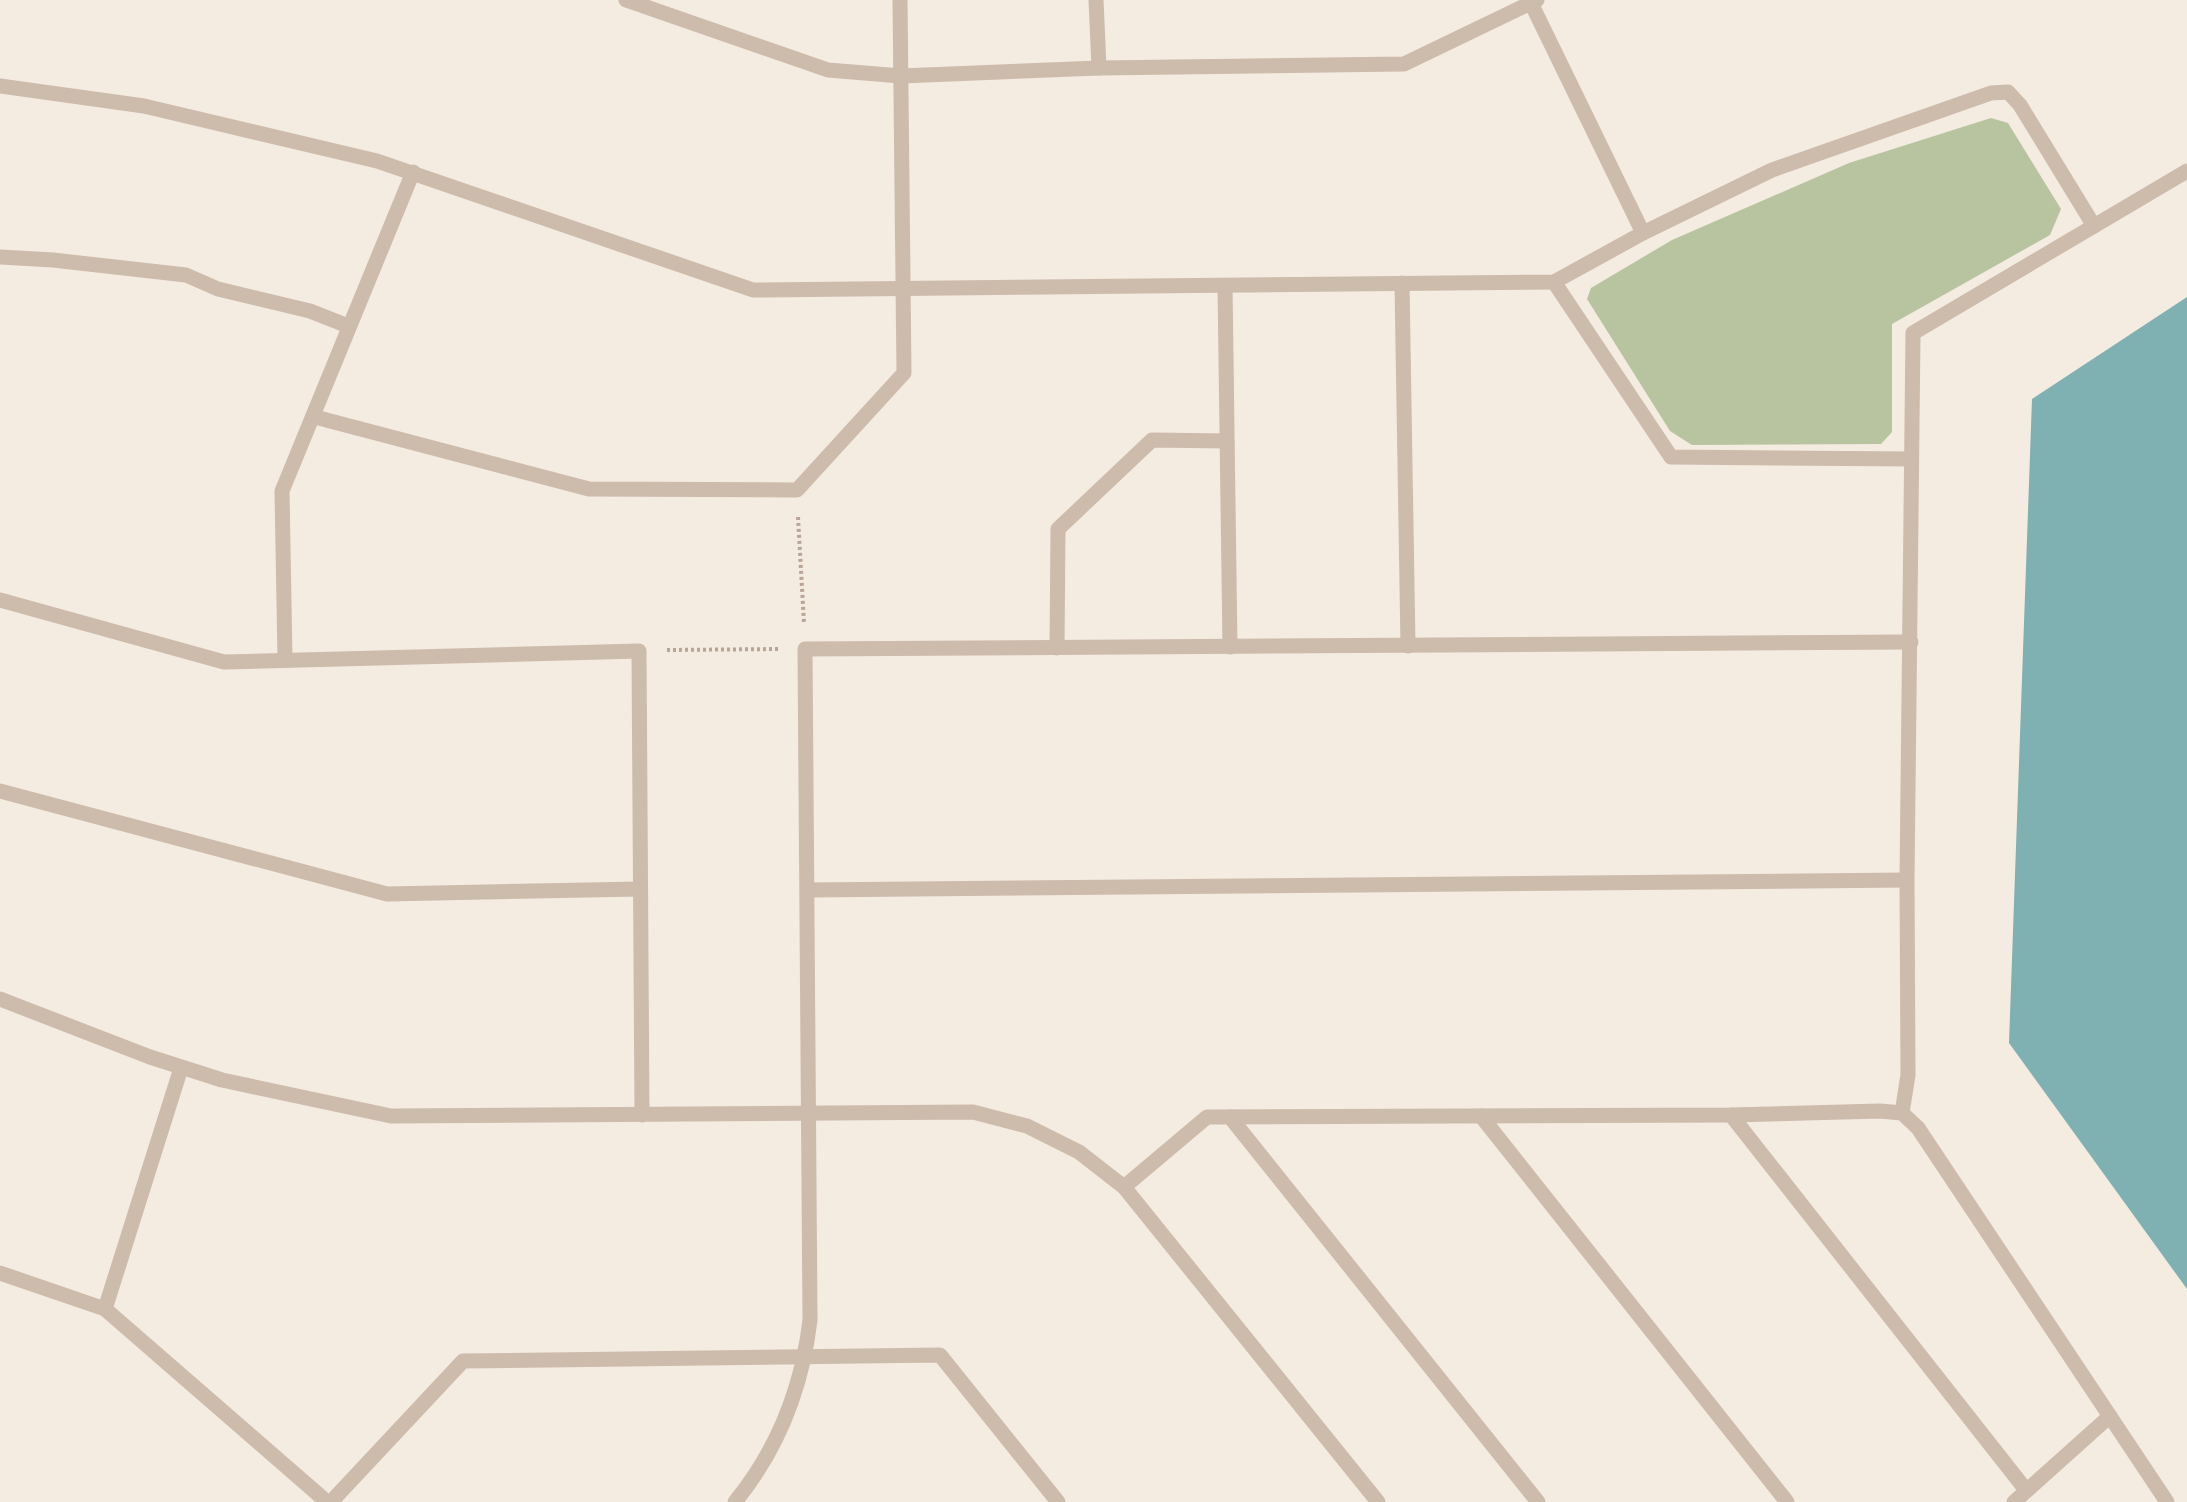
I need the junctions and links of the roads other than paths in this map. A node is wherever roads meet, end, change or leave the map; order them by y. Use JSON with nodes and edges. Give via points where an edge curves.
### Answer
{"nodes":[{"id":1,"x":626,"y":0,"type":"edge"},
{"id":2,"x":900,"y":0,"type":"edge"},
{"id":3,"x":1096,"y":0,"type":"edge"},
{"id":4,"x":1534,"y":1,"type":"edge"},
{"id":5,"x":1098,"y":68,"type":"junction"},
{"id":6,"x":901,"y":76,"type":"junction"},
{"id":7,"x":0,"y":86,"type":"edge"},
{"id":8,"x":2187,"y":171,"type":"edge"},
{"id":9,"x":413,"y":172,"type":"junction"},
{"id":10,"x":2094,"y":226,"type":"junction"},
{"id":11,"x":1643,"y":233,"type":"junction"},
{"id":12,"x":0,"y":257,"type":"edge"},
{"id":13,"x":1554,"y":282,"type":"junction"},
{"id":14,"x":1402,"y":283,"type":"junction"},
{"id":15,"x":1225,"y":286,"type":"junction"},
{"id":16,"x":904,"y":291,"type":"junction"},
{"id":17,"x":348,"y":326,"type":"junction"},
{"id":18,"x":315,"y":417,"type":"junction"},
{"id":19,"x":1227,"y":441,"type":"junction"},
{"id":20,"x":1911,"y":459,"type":"junction"},
{"id":21,"x":0,"y":600,"type":"edge"},
{"id":22,"x":1911,"y":642,"type":"junction"},
{"id":23,"x":1408,"y":646,"type":"junction"},
{"id":24,"x":1230,"y":647,"type":"junction"},
{"id":25,"x":1057,"y":648,"type":"junction"},
{"id":26,"x":285,"y":658,"type":"junction"},
{"id":27,"x":0,"y":791,"type":"edge"},
{"id":28,"x":1907,"y":880,"type":"junction"},
{"id":29,"x":640,"y":889,"type":"junction"},
{"id":30,"x":809,"y":890,"type":"junction"},
{"id":31,"x":0,"y":999,"type":"edge"},
{"id":32,"x":181,"y":1068,"type":"junction"},
{"id":33,"x":810,"y":1112,"type":"junction"},
{"id":34,"x":1902,"y":1113,"type":"junction"},
{"id":35,"x":642,"y":1115,"type":"junction"},
{"id":36,"x":1731,"y":1115,"type":"junction"},
{"id":37,"x":1481,"y":1116,"type":"junction"},
{"id":38,"x":1230,"y":1117,"type":"junction"},
{"id":39,"x":1124,"y":1187,"type":"junction"},
{"id":40,"x":0,"y":1273,"type":"edge"},
{"id":41,"x":105,"y":1309,"type":"junction"},
{"id":42,"x":804,"y":1358,"type":"junction"},
{"id":43,"x":2110,"y":1416,"type":"junction"},
{"id":44,"x":2026,"y":1490,"type":"junction"},
{"id":45,"x":329,"y":1502,"type":"edge"},
{"id":46,"x":735,"y":1502,"type":"edge"},
{"id":47,"x":1058,"y":1502,"type":"edge"},
{"id":48,"x":1378,"y":1502,"type":"edge"},
{"id":49,"x":1538,"y":1502,"type":"edge"},
{"id":50,"x":1787,"y":1502,"type":"edge"},
{"id":51,"x":2014,"y":1502,"type":"edge"},
{"id":52,"x":2167,"y":1502,"type":"edge"}],
"edges":[{"from":1,"to":6,"type":"street","via":[[828,70]]},
{"from":2,"to":6,"type":"street"},
{"from":3,"to":5,"type":"street"},
{"from":4,"to":5,"type":"street","via":[[1404,64]]},
{"from":4,"to":11,"type":"street"},
{"from":5,"to":6,"type":"street"},
{"from":6,"to":16,"type":"street"},
{"from":7,"to":9,"type":"street","via":[[144,106]]},
{"from":8,"to":10,"type":"street"},
{"from":9,"to":16,"type":"street","via":[[753,290]]},
{"from":9,"to":17,"type":"street"},
{"from":10,"to":11,"type":"street","via":[[2020,105],[2008,92],[1991,93],[1772,170]]},
{"from":10,"to":20,"type":"street","via":[[1913,333]]},
{"from":11,"to":13,"type":"street"},
{"from":12,"to":17,"type":"street","via":[[186,275],[218,289],[310,312]]},
{"from":13,"to":14,"type":"street"},
{"from":13,"to":20,"type":"street","via":[[1671,457]]},
{"from":14,"to":15,"type":"street"},
{"from":14,"to":23,"type":"street"},
{"from":15,"to":16,"type":"street"},
{"from":15,"to":19,"type":"street"},
{"from":16,"to":18,"type":"street","via":[[904,373],[797,490],[589,489]]},
{"from":17,"to":18,"type":"street"},
{"from":18,"to":26,"type":"street","via":[[282,491]]},
{"from":19,"to":24,"type":"street"},
{"from":19,"to":25,"type":"street","via":[[1152,440],[1058,529]]},
{"from":20,"to":22,"type":"street"},
{"from":21,"to":26,"type":"street","via":[[224,662]]},
{"from":22,"to":23,"type":"street"},
{"from":22,"to":28,"type":"street"},
{"from":23,"to":24,"type":"street"},
{"from":24,"to":25,"type":"street"},
{"from":25,"to":30,"type":"street","via":[[805,649]]},
{"from":26,"to":29,"type":"street","via":[[639,651]]},
{"from":27,"to":29,"type":"street","via":[[387,894]]},
{"from":28,"to":30,"type":"street"},
{"from":28,"to":34,"type":"street","via":[[1908,1075]]},
{"from":29,"to":35,"type":"street"},
{"from":30,"to":33,"type":"street"},
{"from":31,"to":32,"type":"street"},
{"from":32,"to":35,"type":"street","via":[[391,1116]]},
{"from":32,"to":41,"type":"street"},
{"from":33,"to":35,"type":"street"},
{"from":33,"to":39,"type":"street","via":[[973,1112],[1027,1126],[1069,1147]]},
{"from":33,"to":42,"type":"street","via":[[810,1320]]},
{"from":34,"to":36,"type":"street"},
{"from":34,"to":43,"type":"street","via":[[1918,1128]]},
{"from":36,"to":37,"type":"street"},
{"from":36,"to":44,"type":"street"},
{"from":37,"to":38,"type":"street"},
{"from":37,"to":50,"type":"street"},
{"from":38,"to":39,"type":"street","via":[[1207,1117]]},
{"from":38,"to":49,"type":"street"},
{"from":39,"to":48,"type":"street"},
{"from":40,"to":41,"type":"street"},
{"from":41,"to":45,"type":"street"},
{"from":42,"to":45,"type":"street","via":[[463,1361]]},
{"from":42,"to":46,"type":"street","via":[[781,1433]]},
{"from":42,"to":47,"type":"street","via":[[940,1355]]},
{"from":43,"to":44,"type":"street"},
{"from":43,"to":52,"type":"street"},
{"from":44,"to":51,"type":"street"}]}
